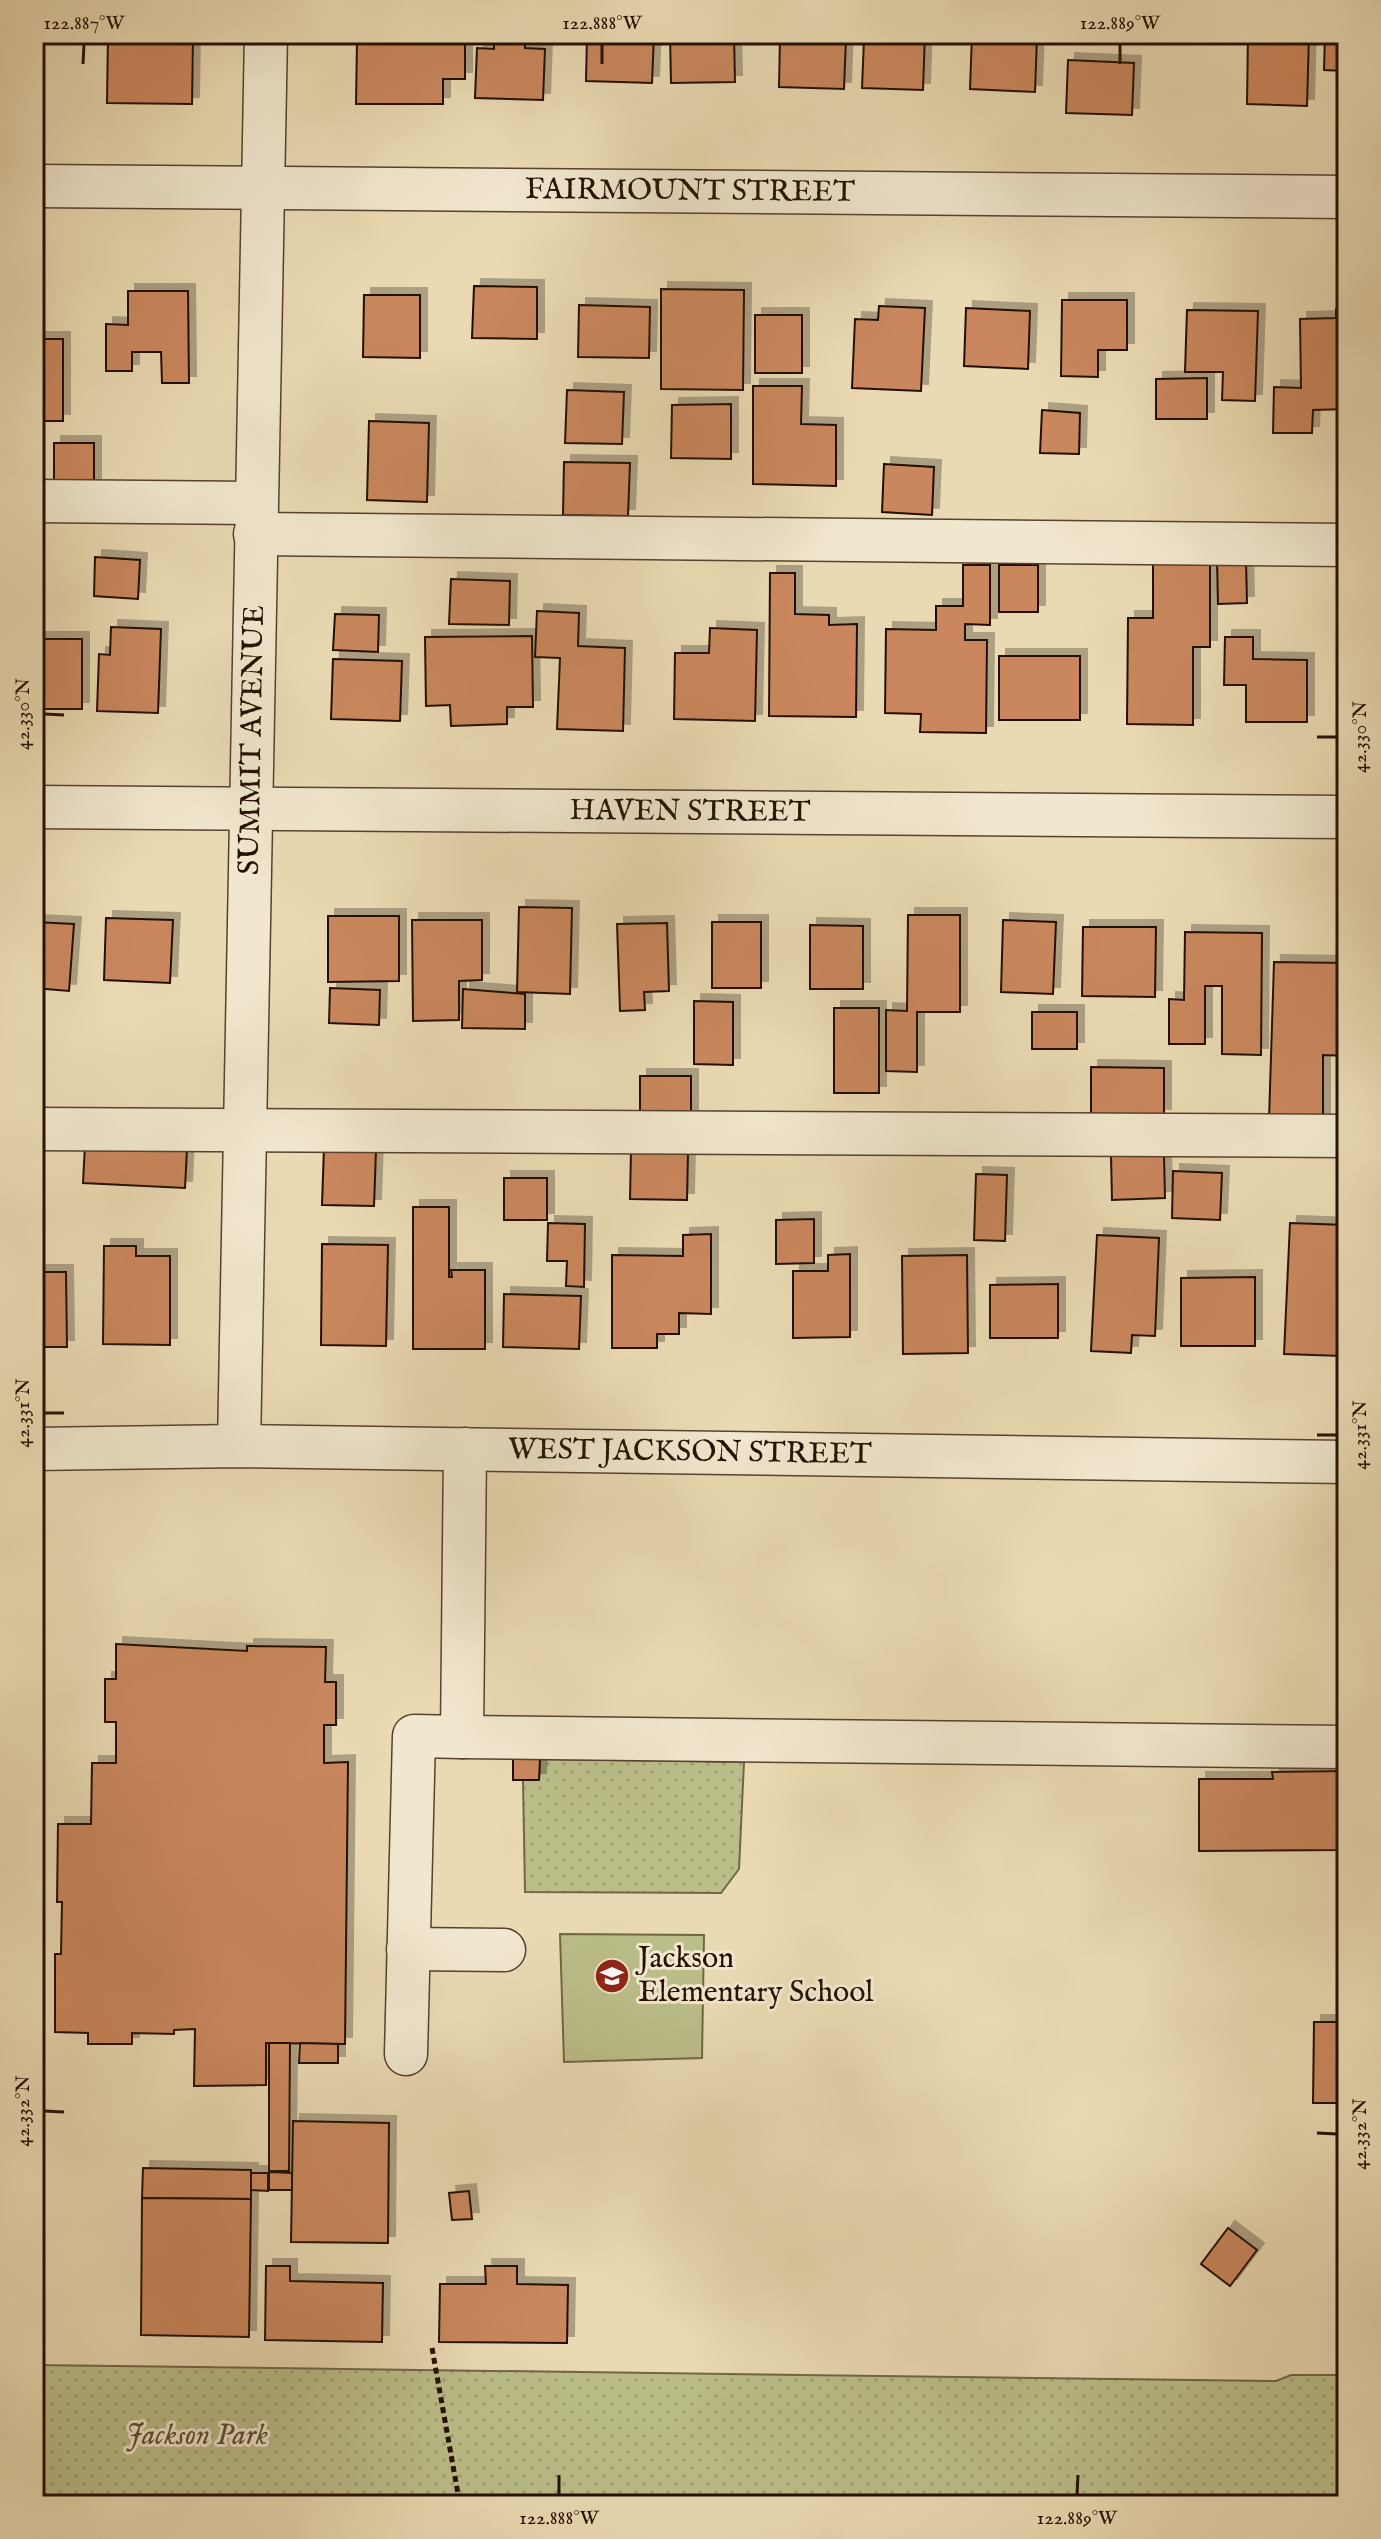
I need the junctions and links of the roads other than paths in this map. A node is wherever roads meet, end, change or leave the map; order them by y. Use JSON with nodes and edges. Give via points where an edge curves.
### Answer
{"nodes":[{"id":1,"x":266,"y":34,"type":"edge"},
{"id":2,"x":34,"y":186,"type":"edge"},
{"id":3,"x":263,"y":187,"type":"junction"},
{"id":4,"x":1347,"y":197,"type":"edge"},
{"id":5,"x":34,"y":501,"type":"edge"},
{"id":6,"x":255,"y":519,"type":"junction"},
{"id":7,"x":1347,"y":545,"type":"edge"},
{"id":8,"x":34,"y":807,"type":"edge"},
{"id":9,"x":252,"y":809,"type":"junction"},
{"id":10,"x":1347,"y":817,"type":"edge"},
{"id":11,"x":34,"y":1129,"type":"edge"},
{"id":12,"x":247,"y":1131,"type":"junction"},
{"id":13,"x":1347,"y":1136,"type":"edge"},
{"id":14,"x":239,"y":1446,"type":"junction"},
{"id":15,"x":34,"y":1449,"type":"edge"},
{"id":16,"x":465,"y":1449,"type":"junction"},
{"id":17,"x":1347,"y":1462,"type":"edge"},
{"id":18,"x":462,"y":1737,"type":"junction"},
{"id":19,"x":1347,"y":1747,"type":"edge"},
{"id":20,"x":408,"y":1949,"type":"junction"},
{"id":21,"x":504,"y":1950,"type":"dead end"},
{"id":22,"x":406,"y":2054,"type":"dead end"}],
"edges":[{"from":1,"to":3,"type":"street","name":"SUMMIT AVENUE"},
{"from":2,"to":3,"type":"street","name":"FAIRMOUNT STREET"},
{"from":3,"to":4,"type":"street","name":"FAIRMOUNT STREET"},
{"from":3,"to":6,"type":"street","name":"SUMMIT AVENUE"},
{"from":5,"to":6,"type":"street"},
{"from":6,"to":7,"type":"street"},
{"from":6,"to":9,"type":"street","name":"SUMMIT AVENUE"},
{"from":8,"to":9,"type":"street","name":"HAVEN STREET"},
{"from":9,"to":10,"type":"street","name":"HAVEN STREET"},
{"from":9,"to":12,"type":"street","name":"SUMMIT AVENUE"},
{"from":11,"to":12,"type":"street"},
{"from":12,"to":13,"type":"street"},
{"from":12,"to":14,"type":"street","name":"SUMMIT AVENUE"},
{"from":14,"to":15,"type":"street","name":"WEST JACKSON STREET"},
{"from":14,"to":16,"type":"street","name":"WEST JACKSON STREET"},
{"from":16,"to":17,"type":"street","name":"WEST JACKSON STREET"},
{"from":16,"to":18,"type":"street"},
{"from":18,"to":19,"type":"street"},
{"from":18,"to":20,"type":"street","via":[[414,1736]]},
{"from":20,"to":21,"type":"street"},
{"from":20,"to":22,"type":"street"}]}
